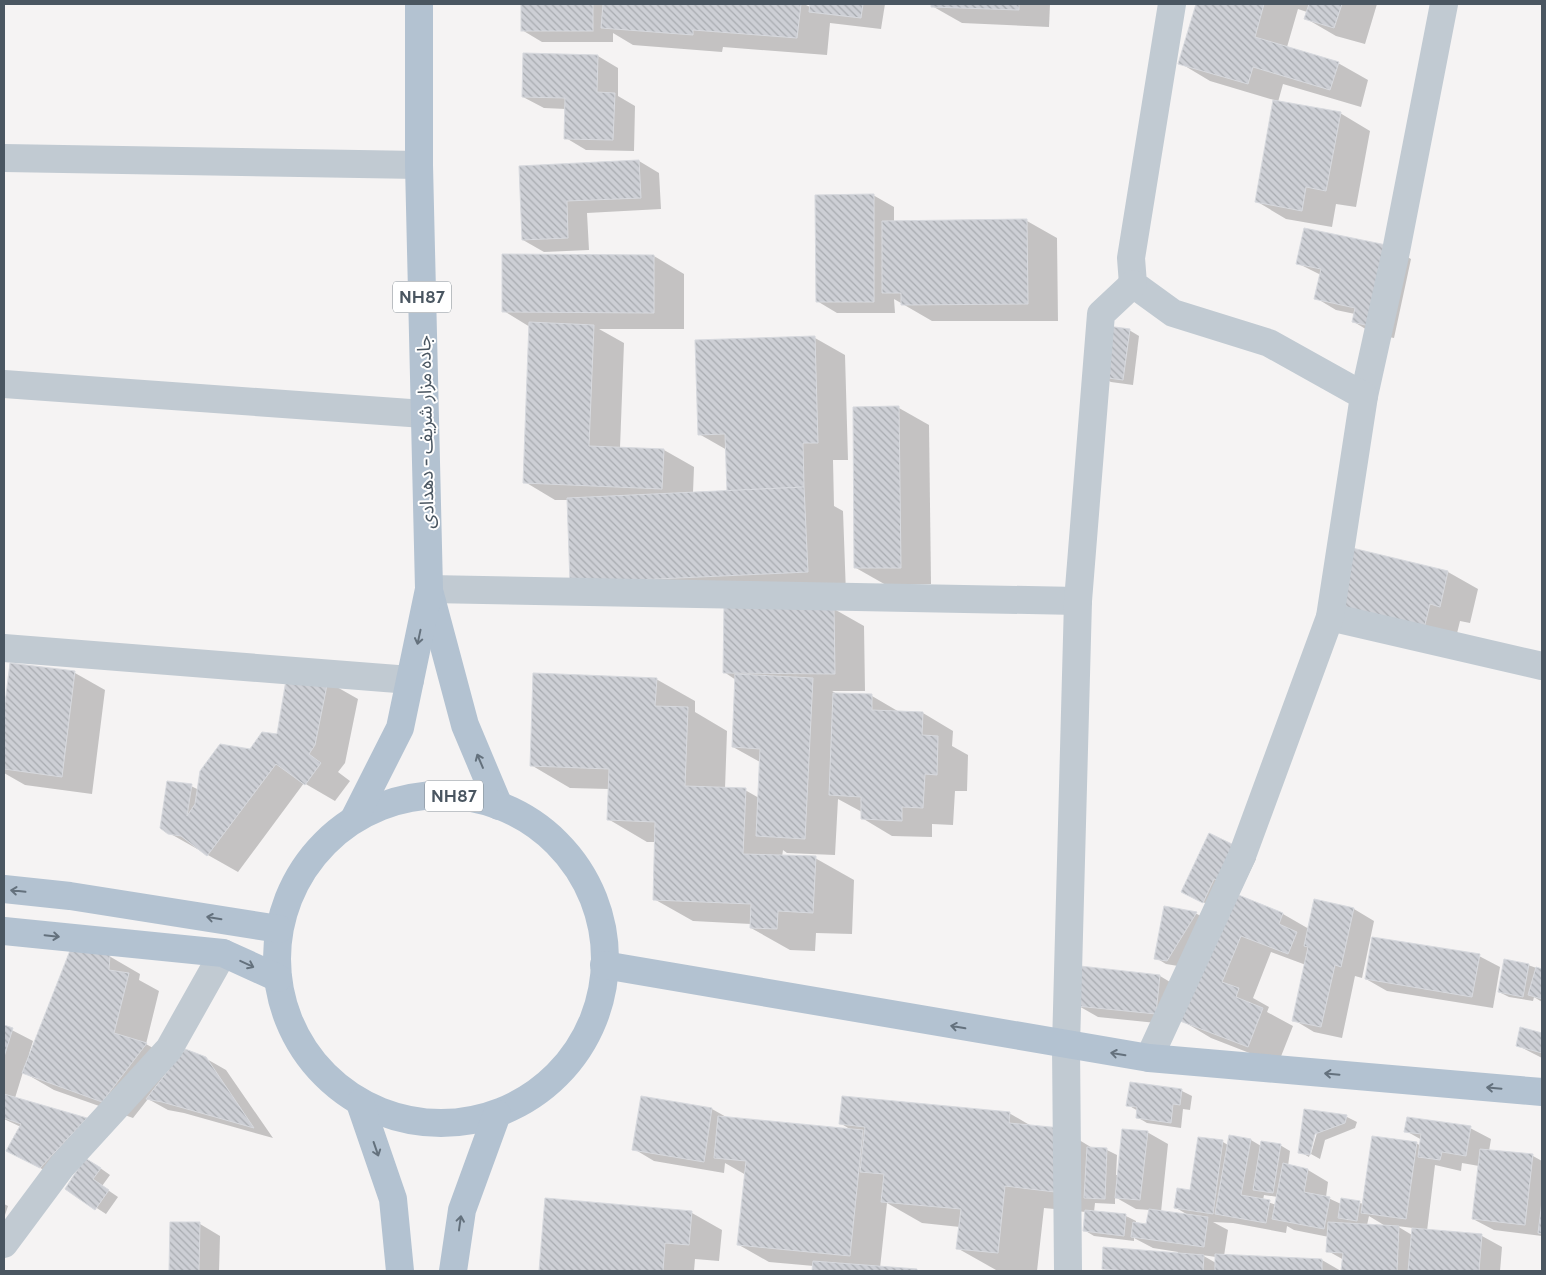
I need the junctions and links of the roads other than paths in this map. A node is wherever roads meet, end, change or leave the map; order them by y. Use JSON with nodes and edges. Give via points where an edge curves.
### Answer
{"nodes":[{"id":1,"x":419,"y":4,"type":"edge"},
{"id":2,"x":1172,"y":4,"type":"edge"},
{"id":3,"x":1444,"y":4,"type":"edge"},
{"id":4,"x":4,"y":158,"type":"edge"},
{"id":5,"x":419,"y":165,"type":"junction"},
{"id":6,"x":1133,"y":284,"type":"junction"},
{"id":7,"x":4,"y":384,"type":"edge"},
{"id":8,"x":1364,"y":396,"type":"junction"},
{"id":9,"x":424,"y":414,"type":"junction"},
{"id":10,"x":429,"y":590,"type":"junction"},
{"id":11,"x":1078,"y":601,"type":"junction"},
{"id":12,"x":1330,"y":617,"type":"junction"},
{"id":13,"x":4,"y":648,"type":"edge"},
{"id":14,"x":1542,"y":666,"type":"edge"},
{"id":15,"x":410,"y":680,"type":"junction"},
{"id":16,"x":499,"y":806,"type":"junction"},
{"id":17,"x":354,"y":819,"type":"junction"},
{"id":18,"x":4,"y":889,"type":"edge"},
{"id":19,"x":279,"y":929,"type":"junction"},
{"id":20,"x":4,"y":931,"type":"edge"},
{"id":21,"x":223,"y":953,"type":"junction"},
{"id":22,"x":604,"y":965,"type":"junction"},
{"id":23,"x":278,"y":978,"type":"junction"},
{"id":24,"x":1066,"y":1046,"type":"junction"},
{"id":25,"x":1149,"y":1058,"type":"junction"},
{"id":26,"x":1542,"y":1092,"type":"edge"},
{"id":27,"x":360,"y":1103,"type":"junction"},
{"id":28,"x":497,"y":1114,"type":"junction"},
{"id":29,"x":4,"y":1244,"type":"edge"},
{"id":30,"x":400,"y":1271,"type":"edge"},
{"id":31,"x":453,"y":1271,"type":"edge"},
{"id":32,"x":1068,"y":1271,"type":"edge"}],
"edges":[{"from":1,"to":5,"type":"main road","name":"جاده مزار شریف - دهدادی","number":"NH87"},
{"from":2,"to":6,"type":"street","via":[[1131,258]]},
{"from":3,"to":8,"type":"street","via":[[1396,252]]},
{"from":4,"to":5,"type":"street"},
{"from":5,"to":9,"type":"main road","name":"جاده مزار شریف - دهدادی","number":"NH87"},
{"from":6,"to":8,"type":"street","via":[[1173,314],[1269,343]]},
{"from":6,"to":11,"type":"street","via":[[1101,314]]},
{"from":7,"to":9,"type":"street"},
{"from":8,"to":12,"type":"street"},
{"from":9,"to":10,"type":"main road","name":"جاده مزار شریف - دهدادی","number":"NH87"},
{"from":10,"to":11,"type":"street"},
{"from":10,"to":15,"type":"main road","number":"NH87","one_way":true},
{"from":16,"to":10,"type":"main road","number":"NH87","one_way":true,"via":[[465,724]]},
{"from":11,"to":24,"type":"street"},
{"from":12,"to":14,"type":"street"},
{"from":12,"to":25,"type":"street","via":[[1242,856]]},
{"from":13,"to":15,"type":"street"},
{"from":15,"to":17,"type":"main road","number":"NH87","via":[[400,728]]},
{"from":16,"to":17,"type":"main road","number":"NH87","via":[[463,796],[426,795],[388,803]]},
{"from":16,"to":22,"type":"main road","number":"NH87","via":[[525,818],[569,857],[596,907],[603,936]]},
{"from":17,"to":19,"type":"main road","number":"NH87","via":[[320,848],[294,885]]},
{"from":19,"to":18,"type":"main road","one_way":true,"via":[[70,896]]},
{"from":19,"to":23,"type":"main road","number":"NH87","via":[[276,953]]},
{"from":20,"to":21,"type":"main road","one_way":true},
{"from":21,"to":23,"type":"main road","one_way":true},
{"from":21,"to":29,"type":"street","via":[[168,1049],[62,1166]]},
{"from":24,"to":22,"type":"main road","one_way":true},
{"from":22,"to":28,"type":"main road","number":"NH87","via":[[598,1004],[584,1039],[561,1071],[546,1084],[532,1096]]},
{"from":23,"to":27,"type":"main road","number":"NH87","via":[[291,1028],[320,1071]]},
{"from":25,"to":24,"type":"main road","one_way":true},
{"from":24,"to":32,"type":"street"},
{"from":26,"to":25,"type":"main road","one_way":true},
{"from":27,"to":28,"type":"main road","number":"NH87","via":[[392,1117],[427,1124],[463,1123]]},
{"from":27,"to":30,"type":"main road","one_way":true,"via":[[393,1199]]},
{"from":31,"to":28,"type":"main road","one_way":true,"via":[[462,1210]]}]}
